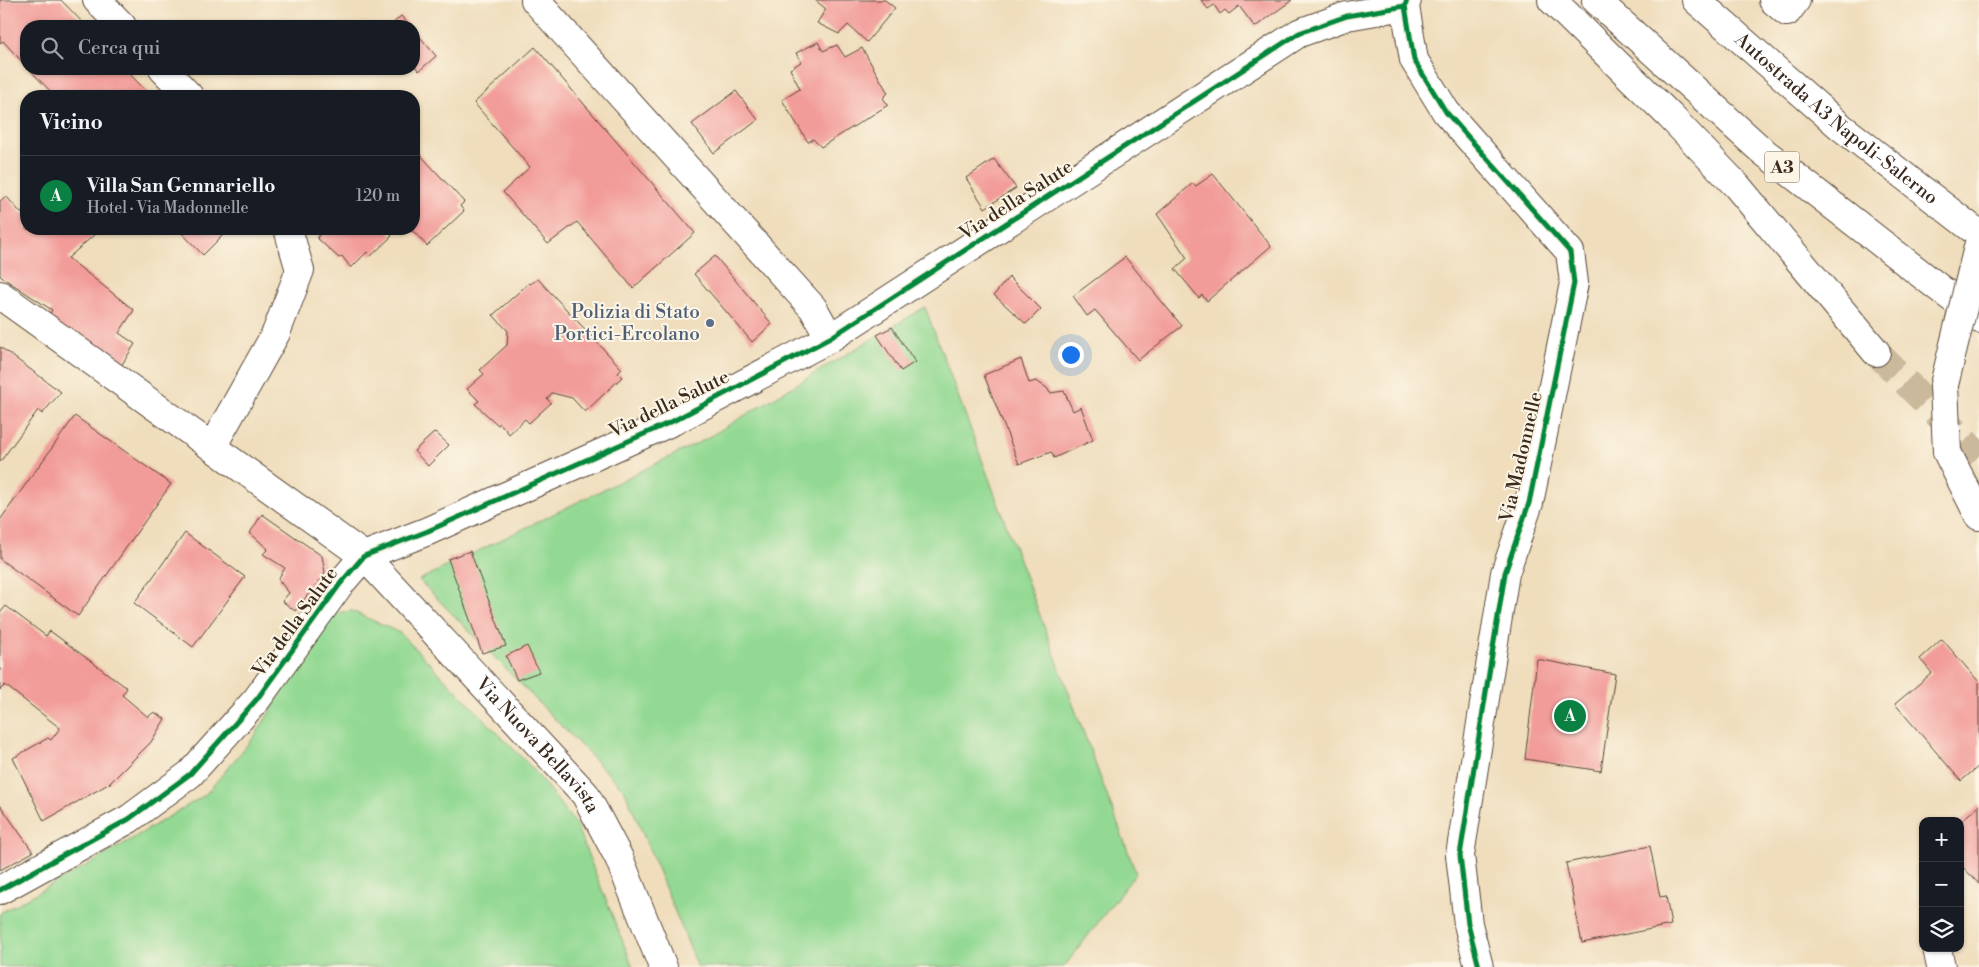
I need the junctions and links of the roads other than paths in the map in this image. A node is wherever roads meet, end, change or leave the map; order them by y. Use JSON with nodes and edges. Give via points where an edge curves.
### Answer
{"nodes":[{"id":1,"x":97,"y":0,"type":"edge"},
{"id":2,"x":535,"y":0,"type":"edge"},
{"id":3,"x":1552,"y":0,"type":"edge"},
{"id":4,"x":1596,"y":0,"type":"edge"},
{"id":5,"x":1696,"y":0,"type":"edge"},
{"id":6,"x":1773,"y":0,"type":"edge"},
{"id":7,"x":1796,"y":0,"type":"edge"},
{"id":8,"x":1406,"y":3,"type":"edge"},
{"id":9,"x":116,"y":20,"type":"edge"},
{"id":10,"x":168,"y":75,"type":"edge"},
{"id":11,"x":183,"y":90,"type":"edge"},
{"id":12,"x":1979,"y":234,"type":"edge"},
{"id":13,"x":290,"y":235,"type":"edge"},
{"id":14,"x":1979,"y":243,"type":"edge"},
{"id":15,"x":0,"y":295,"type":"edge"},
{"id":16,"x":1979,"y":319,"type":"edge"},
{"id":17,"x":830,"y":338,"type":"junction"},
{"id":18,"x":1876,"y":352,"type":"tunnel mouth"},
{"id":19,"x":212,"y":447,"type":"junction"},
{"id":20,"x":1979,"y":516,"type":"edge"},
{"id":21,"x":364,"y":556,"type":"junction"},
{"id":22,"x":0,"y":890,"type":"edge"},
{"id":23,"x":1938,"y":952,"type":"edge"},
{"id":24,"x":663,"y":967,"type":"edge"},
{"id":25,"x":1479,"y":967,"type":"edge"},
{"id":26,"x":1941,"y":967,"type":"edge"}],
"edges":[{"from":1,"to":9,"type":"main road"},
{"from":2,"to":17,"type":"main road","via":[[813,308]]},
{"from":3,"to":18,"type":"main road","via":[[1737,186]]},
{"from":4,"to":16,"type":"main road","number":"A3","via":[[1760,150]]},
{"from":5,"to":12,"type":"main road","name":"Autostrada A3 Napoli-Salerno","via":[[1841,127]]},
{"from":6,"to":7,"type":"main road","via":[[1787,12]]},
{"from":8,"to":17,"type":"main road","name":"Via della Salute","via":[[1347,16],[1299,33]]},
{"from":8,"to":25,"type":"main road","name":"Via Madonnelle","via":[[1414,60],[1423,75],[1446,112],[1570,252],[1574,283],[1529,503],[1505,573],[1460,855],[1468,924]]},
{"from":10,"to":11,"type":"main road"},
{"from":13,"to":19,"type":"main road","via":[[300,270],[276,333]]},
{"from":14,"to":20,"type":"main road","bridge":true,"via":[[1944,384],[1947,452]]},
{"from":15,"to":19,"type":"main road","name":"Via Nuova Bellavista"},
{"from":17,"to":21,"type":"main road","name":"Via della Salute","via":[[672,421],[428,531]]},
{"from":19,"to":21,"type":"main road","name":"Via Nuova Bellavista"},
{"from":21,"to":22,"type":"main road","name":"Via della Salute","via":[[257,699],[190,774],[129,819]]},
{"from":21,"to":24,"type":"main road","name":"Via Nuova Bellavista","via":[[585,794],[619,858]]},
{"from":23,"to":26,"type":"main road"}]}
